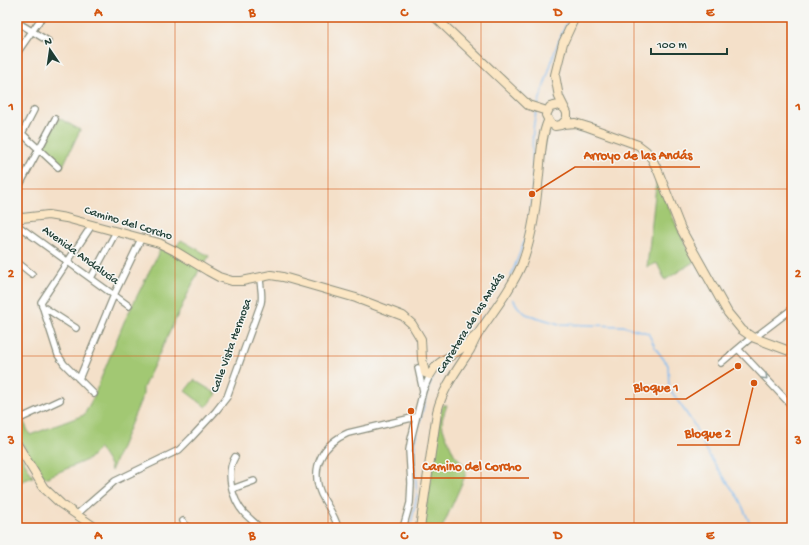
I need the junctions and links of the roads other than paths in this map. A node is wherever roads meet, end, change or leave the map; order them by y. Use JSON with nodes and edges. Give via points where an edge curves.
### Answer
{"nodes":[{"id":1,"x":42,"y":17,"type":"edge"},
{"id":2,"x":435,"y":17,"type":"edge"},
{"id":3,"x":575,"y":17,"type":"edge"},
{"id":4,"x":17,"y":22,"type":"edge"},
{"id":5,"x":32,"y":31,"type":"junction"},
{"id":6,"x":48,"y":41,"type":"dead end"},
{"id":7,"x":17,"y":53,"type":"edge"},
{"id":8,"x":559,"y":97,"type":"junction"},
{"id":9,"x":564,"y":108,"type":"junction"},
{"id":10,"x":550,"y":109,"type":"junction"},
{"id":11,"x":34,"y":110,"type":"dead end"},
{"id":12,"x":55,"y":119,"type":"dead end"},
{"id":13,"x":565,"y":120,"type":"junction"},
{"id":14,"x":551,"y":123,"type":"junction"},
{"id":15,"x":19,"y":131,"type":"edge"},
{"id":16,"x":17,"y":143,"type":"edge"},
{"id":17,"x":39,"y":150,"type":"junction"},
{"id":18,"x":58,"y":167,"type":"dead end"},
{"id":19,"x":17,"y":190,"type":"edge"},
{"id":20,"x":17,"y":216,"type":"edge"},
{"id":21,"x":17,"y":225,"type":"edge"},
{"id":22,"x":92,"y":225,"type":"junction"},
{"id":23,"x":116,"y":232,"type":"junction"},
{"id":24,"x":141,"y":239,"type":"junction"},
{"id":25,"x":17,"y":262,"type":"edge"},
{"id":26,"x":68,"y":262,"type":"junction"},
{"id":27,"x":32,"y":274,"type":"dead end"},
{"id":28,"x":91,"y":278,"type":"junction"},
{"id":29,"x":260,"y":278,"type":"junction"},
{"id":30,"x":114,"y":295,"type":"junction"},
{"id":31,"x":41,"y":305,"type":"junction"},
{"id":32,"x":129,"y":306,"type":"dead end"},
{"id":33,"x":791,"y":310,"type":"edge"},
{"id":34,"x":76,"y":328,"type":"dead end"},
{"id":35,"x":479,"y":332,"type":"junction"},
{"id":36,"x":753,"y":338,"type":"junction"},
{"id":37,"x":738,"y":349,"type":"junction"},
{"id":38,"x":792,"y":352,"type":"edge"},
{"id":39,"x":459,"y":355,"type":"junction"},
{"id":40,"x":721,"y":363,"type":"dead end"},
{"id":41,"x":426,"y":372,"type":"junction"},
{"id":42,"x":79,"y":379,"type":"junction"},
{"id":43,"x":423,"y":392,"type":"junction"},
{"id":44,"x":94,"y":394,"type":"dead end"},
{"id":45,"x":60,"y":400,"type":"dead end"},
{"id":46,"x":792,"y":406,"type":"edge"},
{"id":47,"x":416,"y":417,"type":"junction"},
{"id":48,"x":17,"y":420,"type":"edge"},
{"id":49,"x":17,"y":444,"type":"edge"},
{"id":50,"x":235,"y":457,"type":"dead end"},
{"id":51,"x":254,"y":480,"type":"dead end"},
{"id":52,"x":232,"y":489,"type":"junction"},
{"id":53,"x":76,"y":515,"type":"junction"},
{"id":54,"x":183,"y":521,"type":"dead end"},
{"id":55,"x":96,"y":528,"type":"edge"},
{"id":56,"x":189,"y":528,"type":"edge"},
{"id":57,"x":260,"y":528,"type":"edge"},
{"id":58,"x":338,"y":528,"type":"edge"},
{"id":59,"x":403,"y":528,"type":"edge"},
{"id":60,"x":420,"y":528,"type":"edge"}],
"edges":[{"from":1,"to":5,"type":"street"},
{"from":2,"to":10,"type":"street","via":[[528,105]]},
{"from":3,"to":8,"type":"street","via":[[563,43],[556,68],[555,81]]},
{"from":4,"to":5,"type":"street"},
{"from":5,"to":6,"type":"street"},
{"from":5,"to":7,"type":"street"},
{"from":8,"to":9,"type":"street"},
{"from":8,"to":10,"type":"street"},
{"from":9,"to":10,"type":"street","via":[[559,105]]},
{"from":9,"to":13,"type":"street"},
{"from":10,"to":14,"type":"street","via":[[546,115]]},
{"from":11,"to":15,"type":"street"},
{"from":12,"to":17,"type":"street"},
{"from":13,"to":14,"type":"street"},
{"from":13,"to":36,"type":"street","via":[[573,120],[575,123],[638,145],[649,155],[681,229],[728,313]]},
{"from":14,"to":35,"type":"street","name":"Carretera de las Andás","via":[[542,140],[536,213],[531,238],[509,290]]},
{"from":15,"to":16,"type":"street"},
{"from":15,"to":17,"type":"street"},
{"from":17,"to":18,"type":"street"},
{"from":17,"to":19,"type":"street"},
{"from":20,"to":22,"type":"street","name":"Camino del Corcho","via":[[22,218],[48,215]]},
{"from":21,"to":26,"type":"street","name":"Avenida Andalucía"},
{"from":22,"to":23,"type":"street","name":"Camino del Corcho"},
{"from":22,"to":26,"type":"street"},
{"from":23,"to":24,"type":"street","name":"Camino del Corcho"},
{"from":23,"to":28,"type":"street"},
{"from":24,"to":29,"type":"street","name":"Camino del Corcho","via":[[175,251],[208,271],[232,281]]},
{"from":24,"to":30,"type":"street"},
{"from":25,"to":27,"type":"street"},
{"from":26,"to":28,"type":"street","name":"Avenida Andalucía"},
{"from":26,"to":31,"type":"street"},
{"from":28,"to":30,"type":"street","name":"Avenida Andalucía"},
{"from":29,"to":41,"type":"street","name":"Camino del Corcho","via":[[271,275],[283,277],[356,298],[403,316],[412,324],[421,339]]},
{"from":29,"to":53,"type":"street","name":"Calle Vista Hermosa","via":[[263,294],[261,303],[227,397],[179,450],[115,481]]},
{"from":30,"to":32,"type":"street","name":"Avenida Andalucía"},
{"from":30,"to":42,"type":"street"},
{"from":31,"to":34,"type":"street"},
{"from":31,"to":42,"type":"street","via":[[58,354]]},
{"from":33,"to":36,"type":"street"},
{"from":35,"to":39,"type":"street"},
{"from":35,"to":39,"type":"street","name":"Carretera de las Andás","via":[[471,349]]},
{"from":36,"to":37,"type":"street"},
{"from":36,"to":38,"type":"street"},
{"from":37,"to":40,"type":"street"},
{"from":37,"to":46,"type":"street","one_way":true},
{"from":39,"to":41,"type":"street","via":[[444,359]]},
{"from":39,"to":60,"type":"street","name":"Carretera de las Andás","via":[[439,403]]},
{"from":41,"to":43,"type":"street","name":"Camino del Corcho"},
{"from":41,"to":43,"type":"street","name":"Camino del Corcho"},
{"from":42,"to":44,"type":"street"},
{"from":43,"to":47,"type":"street","name":"Camino del Corcho"},
{"from":45,"to":48,"type":"street"},
{"from":47,"to":58,"type":"street","via":[[348,433],[325,449],[316,476],[322,497],[333,513]]},
{"from":47,"to":59,"type":"street","name":"Camino del Corcho","via":[[410,450],[410,503]]},
{"from":49,"to":53,"type":"street","via":[[44,488]]},
{"from":50,"to":52,"type":"street","via":[[231,468]]},
{"from":51,"to":52,"type":"street"},
{"from":52,"to":57,"type":"street","via":[[238,504]]},
{"from":53,"to":55,"type":"street"},
{"from":54,"to":56,"type":"street"}]}
